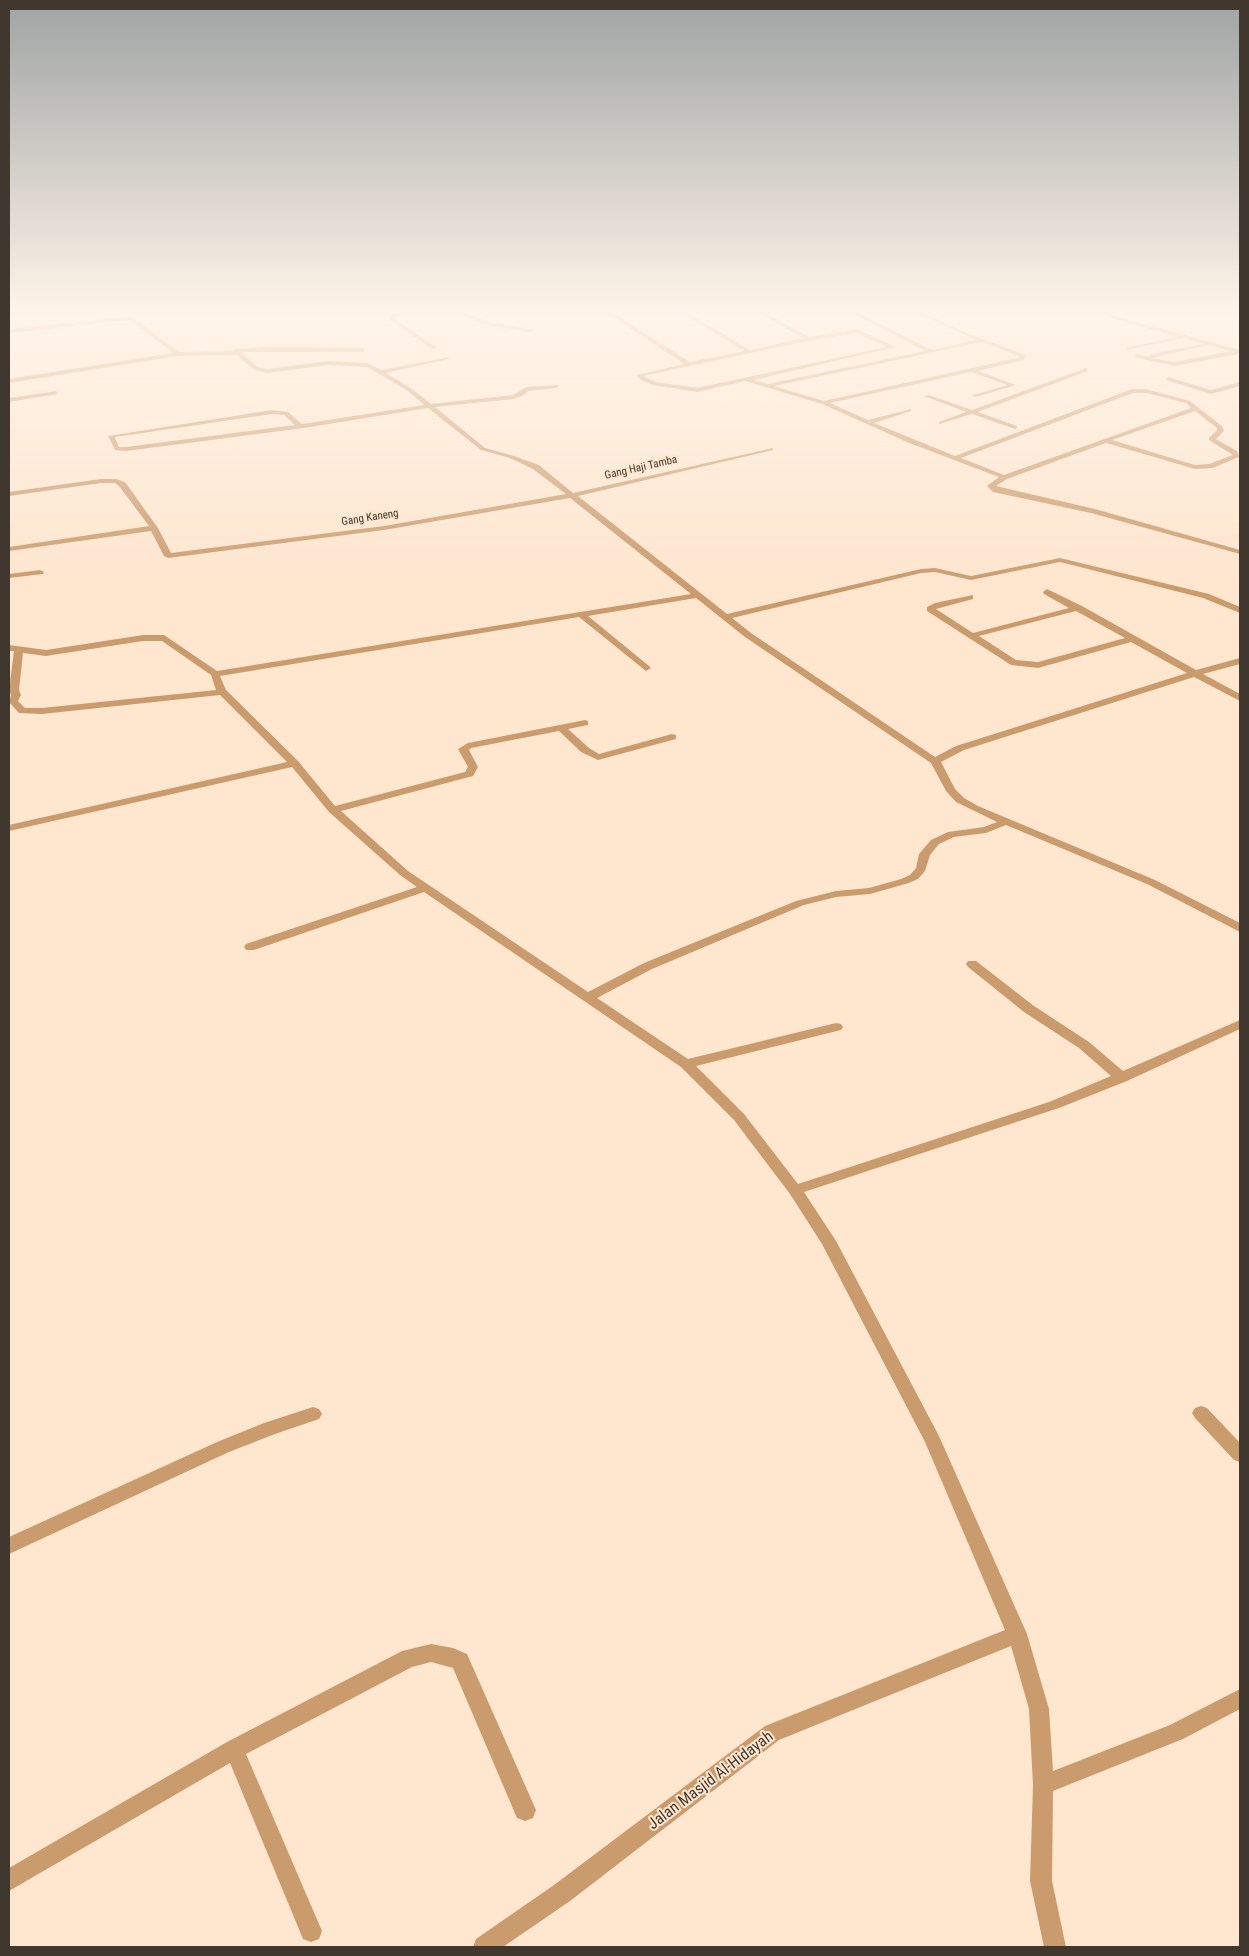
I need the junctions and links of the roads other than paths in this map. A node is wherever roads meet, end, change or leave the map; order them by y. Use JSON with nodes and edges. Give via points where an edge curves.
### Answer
{"nodes":[{"id":1,"x":444,"y":404,"type":"edge"},
{"id":2,"x":827,"y":404,"type":"edge"},
{"id":3,"x":950,"y":404,"type":"edge"},
{"id":4,"x":987,"y":404,"type":"edge"},
{"id":5,"x":1078,"y":404,"type":"edge"},
{"id":6,"x":1097,"y":404,"type":"edge"},
{"id":7,"x":1193,"y":404,"type":"edge"},
{"id":8,"x":430,"y":406,"type":"junction"},
{"id":9,"x":1196,"y":408,"type":"junction"},
{"id":10,"x":909,"y":410,"type":"dead end"},
{"id":11,"x":968,"y":411,"type":"junction"},
{"id":12,"x":870,"y":422,"type":"junction"},
{"id":13,"x":941,"y":423,"type":"dead end"},
{"id":14,"x":300,"y":426,"type":"junction"},
{"id":15,"x":1015,"y":427,"type":"junction"},
{"id":16,"x":1104,"y":440,"type":"junction"},
{"id":17,"x":969,"y":444,"type":"dead end"},
{"id":18,"x":771,"y":449,"type":"dead end"},
{"id":19,"x":951,"y":451,"type":"dead end"},
{"id":20,"x":942,"y":454,"type":"junction"},
{"id":21,"x":954,"y":459,"type":"junction"},
{"id":22,"x":997,"y":481,"type":"junction"},
{"id":23,"x":9,"y":484,"type":"edge"},
{"id":24,"x":12,"y":493,"type":"edge"},
{"id":25,"x":574,"y":495,"type":"junction"},
{"id":26,"x":154,"y":528,"type":"junction"},
{"id":27,"x":9,"y":549,"type":"edge"},
{"id":28,"x":1240,"y":552,"type":"edge"},
{"id":29,"x":40,"y":572,"type":"dead end"},
{"id":30,"x":9,"y":576,"type":"edge"},
{"id":31,"x":1046,"y":592,"type":"dead end"},
{"id":32,"x":700,"y":596,"type":"junction"},
{"id":33,"x":970,"y":597,"type":"dead end"},
{"id":34,"x":1079,"y":608,"type":"junction"},
{"id":35,"x":1240,"y":610,"type":"edge"},
{"id":36,"x":580,"y":614,"type":"junction"},
{"id":37,"x":726,"y":617,"type":"junction"},
{"id":38,"x":974,"y":635,"type":"junction"},
{"id":39,"x":1132,"y":639,"type":"junction"},
{"id":40,"x":9,"y":648,"type":"edge"},
{"id":41,"x":19,"y":650,"type":"junction"},
{"id":42,"x":1240,"y":661,"type":"edge"},
{"id":43,"x":646,"y":668,"type":"dead end"},
{"id":44,"x":1196,"y":672,"type":"junction"},
{"id":45,"x":216,"y":674,"type":"junction"},
{"id":46,"x":222,"y":692,"type":"junction"},
{"id":47,"x":12,"y":696,"type":"edge"},
{"id":48,"x":1240,"y":698,"type":"edge"},
{"id":49,"x":585,"y":723,"type":"dead end"},
{"id":50,"x":560,"y":727,"type":"junction"},
{"id":51,"x":672,"y":737,"type":"dead end"},
{"id":52,"x":935,"y":761,"type":"junction"},
{"id":53,"x":294,"y":763,"type":"junction"},
{"id":54,"x":333,"y":810,"type":"junction"},
{"id":55,"x":1008,"y":821,"type":"junction"},
{"id":56,"x":9,"y":828,"type":"edge"},
{"id":57,"x":426,"y":887,"type":"junction"},
{"id":58,"x":1240,"y":928,"type":"edge"},
{"id":59,"x":250,"y":947,"type":"dead end"},
{"id":60,"x":972,"y":964,"type":"dead end"},
{"id":61,"x":586,"y":998,"type":"junction"},
{"id":62,"x":1240,"y":1024,"type":"edge"},
{"id":63,"x":836,"y":1026,"type":"dead end"},
{"id":64,"x":686,"y":1064,"type":"junction"},
{"id":65,"x":1122,"y":1078,"type":"junction"},
{"id":66,"x":795,"y":1190,"type":"junction"},
{"id":67,"x":1202,"y":1413,"type":"dead end"},
{"id":68,"x":313,"y":1414,"type":"dead end"},
{"id":69,"x":1240,"y":1455,"type":"edge"},
{"id":70,"x":9,"y":1546,"type":"edge"},
{"id":71,"x":1017,"y":1634,"type":"junction"},
{"id":72,"x":1240,"y":1699,"type":"edge"},
{"id":73,"x":234,"y":1749,"type":"junction"},
{"id":74,"x":1042,"y":1785,"type":"junction"},
{"id":75,"x":525,"y":1810,"type":"dead end"},
{"id":76,"x":9,"y":1880,"type":"edge"},
{"id":77,"x":312,"y":1931,"type":"dead end"},
{"id":78,"x":484,"y":1947,"type":"edge"},
{"id":79,"x":1055,"y":1947,"type":"edge"}],
"edges":[{"from":1,"to":8,"type":"street"},
{"from":2,"to":12,"type":"street"},
{"from":3,"to":11,"type":"street"},
{"from":4,"to":11,"type":"street"},
{"from":5,"to":15,"type":"street"},
{"from":6,"to":21,"type":"street"},
{"from":7,"to":9,"type":"street"},
{"from":8,"to":14,"type":"street"},
{"from":8,"to":25,"type":"street","via":[[483,449],[512,456],[536,467]]},
{"from":9,"to":16,"type":"street"},
{"from":9,"to":16,"type":"street","via":[[1220,426],[1221,431],[1212,439],[1237,456],[1210,466],[1195,467]]},
{"from":10,"to":12,"type":"street"},
{"from":11,"to":13,"type":"street"},
{"from":11,"to":15,"type":"street"},
{"from":12,"to":20,"type":"street"},
{"from":14,"to":14,"type":"street","via":[[120,450],[111,436],[272,412],[286,413]]},
{"from":15,"to":17,"type":"street"},
{"from":16,"to":22,"type":"street"},
{"from":18,"to":25,"type":"street","name":"Gang Haji Tamba"},
{"from":19,"to":20,"type":"street"},
{"from":20,"to":21,"type":"street"},
{"from":21,"to":22,"type":"street"},
{"from":22,"to":28,"type":"street","via":[[996,490],[1092,511]]},
{"from":23,"to":24,"type":"street"},
{"from":24,"to":26,"type":"street","via":[[110,480],[122,484]]},
{"from":25,"to":26,"type":"street","name":"Gang Kaneng","via":[[384,528],[168,556]]},
{"from":25,"to":32,"type":"street"},
{"from":26,"to":27,"type":"street"},
{"from":29,"to":30,"type":"street"},
{"from":31,"to":34,"type":"street"},
{"from":32,"to":36,"type":"street"},
{"from":32,"to":37,"type":"street"},
{"from":33,"to":38,"type":"street","via":[[930,609]]},
{"from":34,"to":38,"type":"street"},
{"from":34,"to":39,"type":"street"},
{"from":35,"to":37,"type":"street","via":[[1206,596],[1060,560],[966,578],[935,570],[921,571]]},
{"from":36,"to":43,"type":"street"},
{"from":36,"to":45,"type":"street"},
{"from":37,"to":52,"type":"street"},
{"from":38,"to":39,"type":"street","via":[[1014,662],[1029,665]]},
{"from":39,"to":44,"type":"street"},
{"from":40,"to":41,"type":"street"},
{"from":41,"to":45,"type":"street","via":[[46,653],[158,637],[171,641]]},
{"from":41,"to":47,"type":"street"},
{"from":42,"to":44,"type":"street"},
{"from":44,"to":48,"type":"street"},
{"from":44,"to":52,"type":"street","via":[[960,748]]},
{"from":45,"to":46,"type":"street"},
{"from":46,"to":47,"type":"street","via":[[42,711],[22,710]]},
{"from":46,"to":53,"type":"street"},
{"from":49,"to":50,"type":"street"},
{"from":50,"to":51,"type":"street","via":[[585,750],[598,757]]},
{"from":50,"to":54,"type":"street","via":[[468,746],[463,749],[473,767],[469,774]]},
{"from":52,"to":55,"type":"street","via":[[945,782],[960,800]]},
{"from":53,"to":54,"type":"street"},
{"from":53,"to":56,"type":"street"},
{"from":54,"to":57,"type":"street","via":[[404,873]]},
{"from":55,"to":58,"type":"street","via":[[1151,882]]},
{"from":55,"to":61,"type":"street","via":[[986,830],[952,834],[934,842],[925,854],[921,868],[914,877],[905,881],[870,891],[836,894],[800,903],[648,966]]},
{"from":57,"to":59,"type":"street"},
{"from":57,"to":61,"type":"street"},
{"from":60,"to":65,"type":"street","via":[[1084,1045]]},
{"from":61,"to":64,"type":"street"},
{"from":62,"to":65,"type":"street"},
{"from":63,"to":64,"type":"street"},
{"from":64,"to":66,"type":"street","via":[[739,1117]]},
{"from":65,"to":66,"type":"street","via":[[1054,1105]]},
{"from":66,"to":71,"type":"street","via":[[828,1241],[933,1441]]},
{"from":67,"to":69,"type":"street"},
{"from":68,"to":70,"type":"street","via":[[223,1447]]},
{"from":71,"to":74,"type":"street","via":[[1038,1709]]},
{"from":71,"to":78,"type":"street","name":"Jalan Masjid Al-Hidayah","via":[[772,1733],[562,1893]]},
{"from":72,"to":74,"type":"street","via":[[1176,1732]]},
{"from":73,"to":75,"type":"street","via":[[409,1658],[430,1653],[453,1657],[460,1661]]},
{"from":73,"to":76,"type":"street"},
{"from":73,"to":77,"type":"street"},
{"from":74,"to":79,"type":"street","via":[[1041,1881]]}]}
